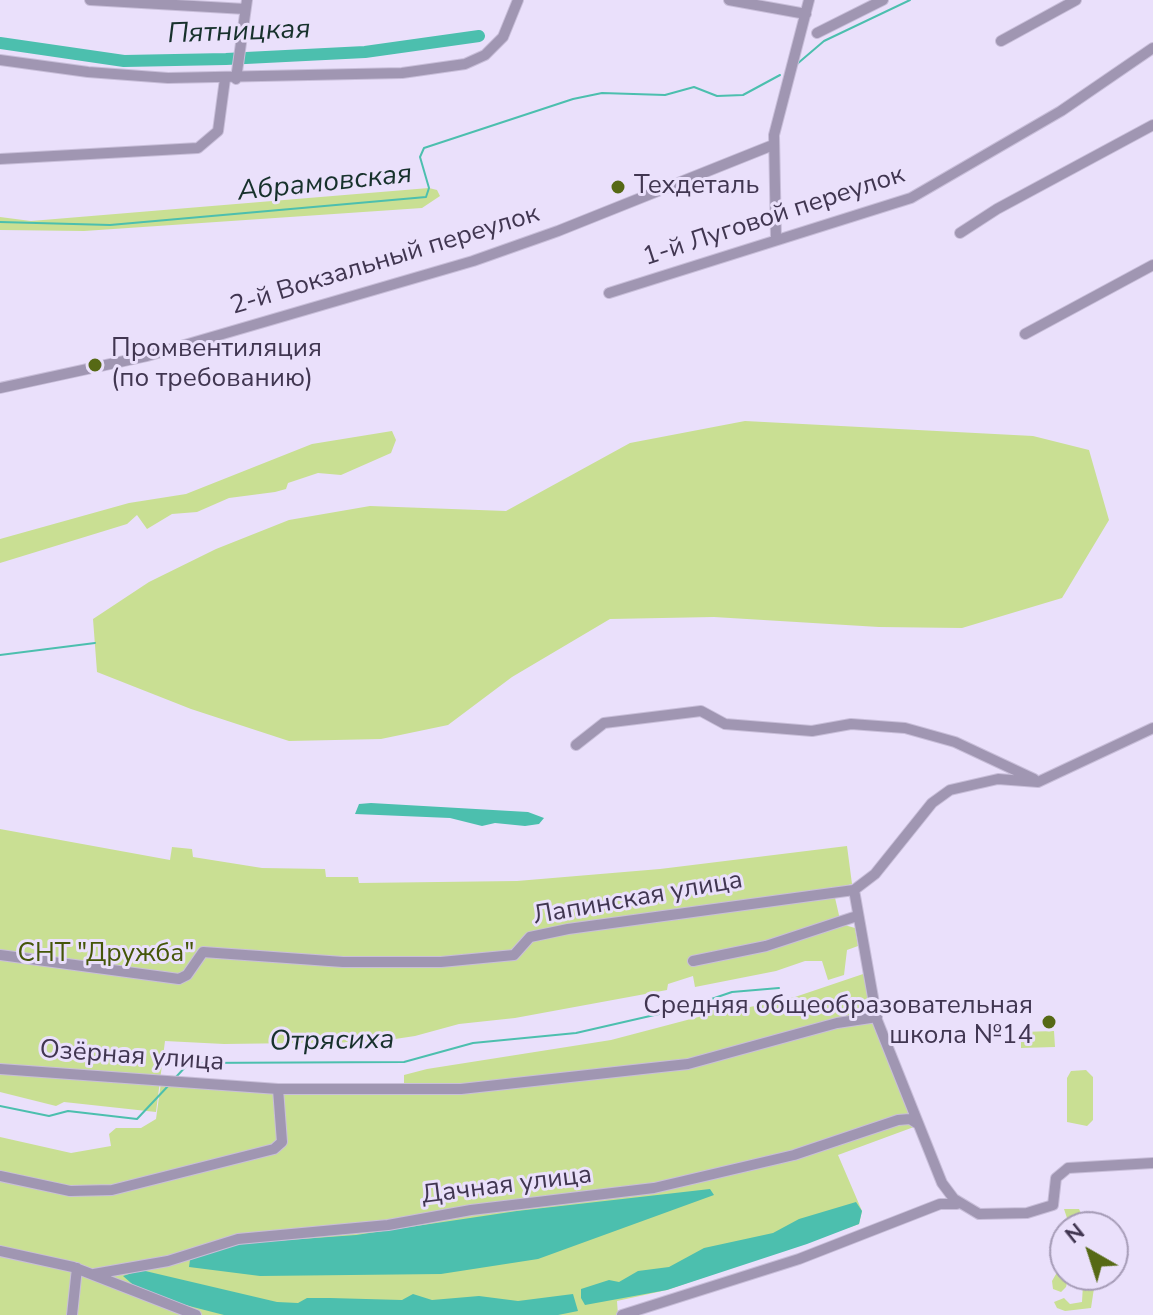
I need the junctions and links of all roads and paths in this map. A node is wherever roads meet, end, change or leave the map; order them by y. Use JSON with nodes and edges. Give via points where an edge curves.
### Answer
{"nodes":[{"id":1,"x":90,"y":0,"type":"edge"},
{"id":2,"x":518,"y":0,"type":"edge"},
{"id":3,"x":729,"y":0,"type":"edge"},
{"id":4,"x":809,"y":0,"type":"edge"},
{"id":5,"x":883,"y":0,"type":"edge"},
{"id":6,"x":1076,"y":0,"type":"edge"},
{"id":7,"x":246,"y":5,"type":"edge"},
{"id":8,"x":806,"y":14,"type":"junction"},
{"id":9,"x":817,"y":33,"type":"dead end"},
{"id":10,"x":1001,"y":41,"type":"dead end"},
{"id":11,"x":1153,"y":48,"type":"edge"},
{"id":12,"x":0,"y":60,"type":"edge"},
{"id":13,"x":231,"y":79,"type":"junction"},
{"id":14,"x":1153,"y":125,"type":"edge"},
{"id":15,"x":773,"y":145,"type":"junction"},
{"id":16,"x":0,"y":159,"type":"edge"},
{"id":17,"x":960,"y":233,"type":"dead end"},
{"id":18,"x":776,"y":239,"type":"junction"},
{"id":19,"x":1153,"y":265,"type":"edge"},
{"id":20,"x":609,"y":293,"type":"dead end"},
{"id":21,"x":1025,"y":334,"type":"dead end"},
{"id":22,"x":0,"y":388,"type":"edge"},
{"id":23,"x":1153,"y":728,"type":"edge"},
{"id":24,"x":576,"y":745,"type":"dead end"},
{"id":25,"x":1044,"y":780,"type":"junction"},
{"id":26,"x":854,"y":890,"type":"junction"},
{"id":27,"x":857,"y":916,"type":"junction"},
{"id":28,"x":0,"y":955,"type":"edge"},
{"id":29,"x":693,"y":961,"type":"dead end"},
{"id":30,"x":877,"y":1017,"type":"junction"},
{"id":31,"x":0,"y":1069,"type":"edge"},
{"id":32,"x":278,"y":1089,"type":"junction"},
{"id":33,"x":918,"y":1124,"type":"junction"},
{"id":34,"x":1153,"y":1163,"type":"edge"},
{"id":35,"x":0,"y":1176,"type":"edge"},
{"id":36,"x":959,"y":1204,"type":"junction"},
{"id":37,"x":0,"y":1251,"type":"edge"},
{"id":38,"x":77,"y":1268,"type":"junction"},
{"id":39,"x":94,"y":1274,"type":"junction"},
{"id":40,"x":72,"y":1315,"type":"edge"},
{"id":41,"x":196,"y":1315,"type":"edge"},
{"id":42,"x":622,"y":1315,"type":"edge"}],
"edges":[{"from":1,"to":7,"type":"street"},
{"from":2,"to":13,"type":"street","via":[[498,43],[472,62],[345,76]]},
{"from":3,"to":8,"type":"street"},
{"from":4,"to":8,"type":"street"},
{"from":5,"to":9,"type":"street"},
{"from":6,"to":10,"type":"street"},
{"from":7,"to":13,"type":"street"},
{"from":8,"to":15,"type":"street"},
{"from":11,"to":18,"type":"street","name":"1-й Луговой переулок","via":[[1061,111],[927,190]]},
{"from":12,"to":13,"type":"street","via":[[131,76]]},
{"from":13,"to":16,"type":"street","via":[[218,131],[198,148]]},
{"from":14,"to":17,"type":"street"},
{"from":15,"to":18,"type":"street"},
{"from":15,"to":22,"type":"street","name":"2-й Вокзальный переулок","via":[[473,261],[147,356]]},
{"from":18,"to":20,"type":"street","name":"1-й Луговой переулок"},
{"from":19,"to":21,"type":"street"},
{"from":23,"to":25,"type":"street"},
{"from":24,"to":25,"type":"street","via":[[604,723],[701,711],[725,724],[812,731],[851,724],[905,728],[955,742]]},
{"from":25,"to":26,"type":"street","via":[[991,779],[950,790],[932,803],[875,874]]},
{"from":26,"to":27,"type":"street"},
{"from":26,"to":28,"type":"street","name":"Лапинская улица","via":[[546,933],[530,937],[514,955],[441,962],[343,962],[203,952],[179,979]]},
{"from":27,"to":29,"type":"street","via":[[766,946]]},
{"from":27,"to":30,"type":"street"},
{"from":30,"to":32,"type":"street","name":"Озёрная улица","via":[[647,1070],[461,1089]]},
{"from":30,"to":33,"type":"street"},
{"from":31,"to":32,"type":"street","name":"Озёрная улица"},
{"from":32,"to":35,"type":"street","via":[[282,1142],[274,1149],[112,1190],[58,1190]]},
{"from":33,"to":36,"type":"street","via":[[942,1183]]},
{"from":33,"to":39,"type":"street","name":"Дачная улица","via":[[898,1120],[794,1155],[654,1188],[388,1225],[238,1239],[168,1261]]},
{"from":34,"to":36,"type":"street","via":[[1068,1168],[1056,1178],[1053,1205],[1015,1215],[983,1215]]},
{"from":36,"to":42,"type":"street","via":[[940,1204],[799,1259]]},
{"from":37,"to":38,"type":"street"},
{"from":38,"to":39,"type":"street"},
{"from":38,"to":40,"type":"street"},
{"from":39,"to":41,"type":"street"}]}
